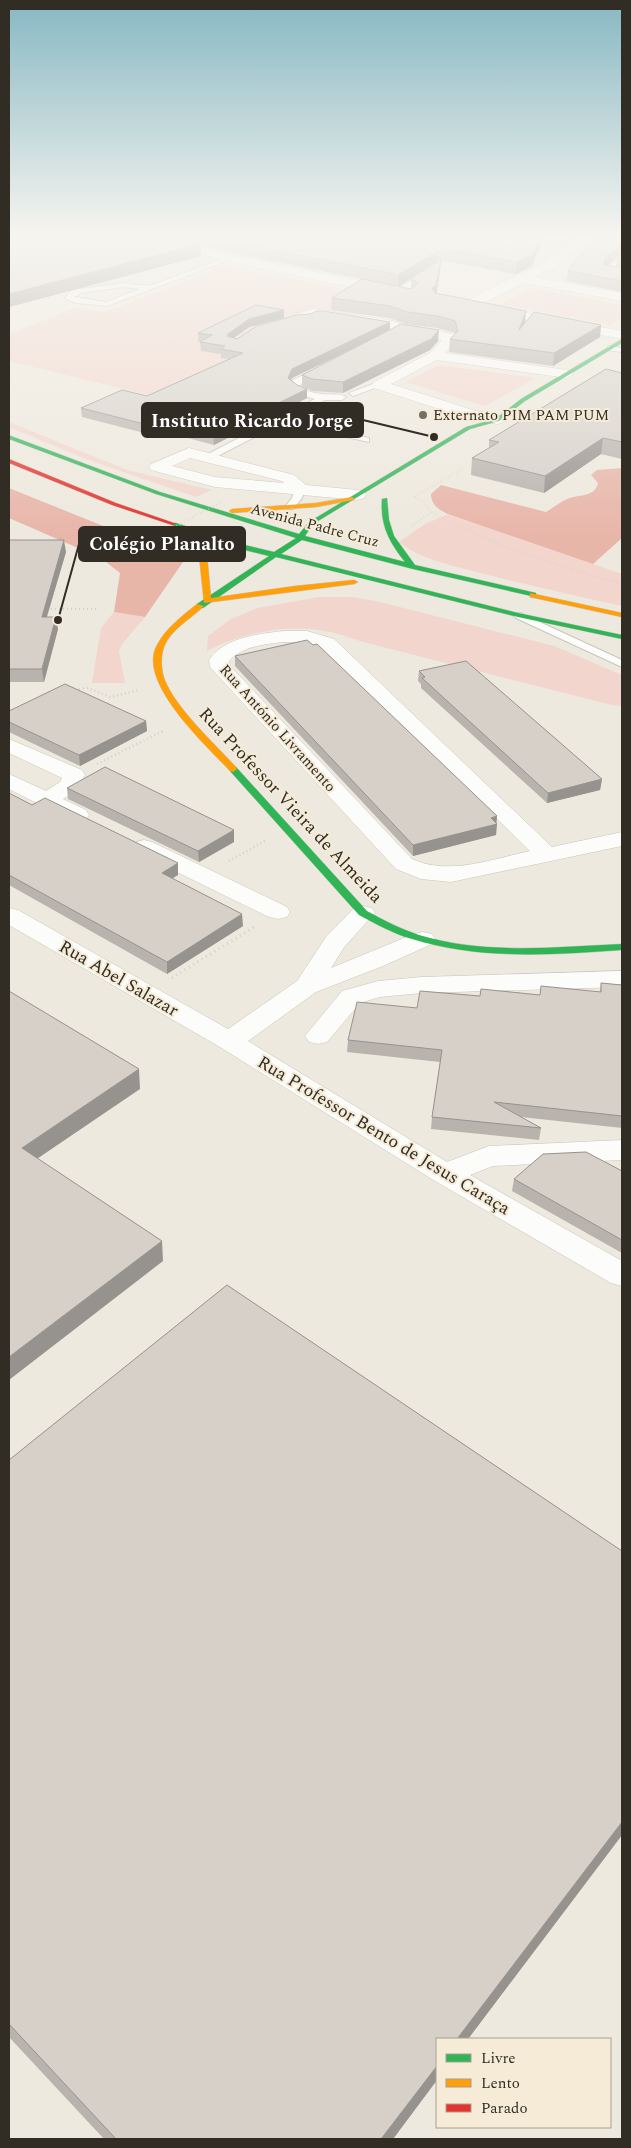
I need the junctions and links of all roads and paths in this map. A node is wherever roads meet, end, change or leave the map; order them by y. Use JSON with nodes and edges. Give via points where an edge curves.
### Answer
{"nodes":[{"id":1,"x":24,"y":336,"type":"edge"},
{"id":2,"x":183,"y":336,"type":"edge"},
{"id":3,"x":444,"y":336,"type":"edge"},
{"id":4,"x":622,"y":341,"type":"edge"},
{"id":5,"x":9,"y":342,"type":"edge"},
{"id":6,"x":172,"y":343,"type":"dead end"},
{"id":7,"x":616,"y":349,"type":"edge"},
{"id":8,"x":435,"y":356,"type":"junction"},
{"id":9,"x":332,"y":365,"type":"edge"},
{"id":10,"x":567,"y":374,"type":"junction"},
{"id":11,"x":379,"y":385,"type":"junction"},
{"id":12,"x":353,"y":393,"type":"edge"},
{"id":13,"x":342,"y":397,"type":"edge"},
{"id":14,"x":323,"y":398,"type":"junction"},
{"id":15,"x":280,"y":420,"type":"junction"},
{"id":16,"x":497,"y":420,"type":"junction"},
{"id":17,"x":492,"y":434,"type":"dead end"},
{"id":18,"x":9,"y":437,"type":"edge"},
{"id":19,"x":366,"y":440,"type":"dead end"},
{"id":20,"x":207,"y":458,"type":"junction"},
{"id":21,"x":9,"y":461,"type":"edge"},
{"id":22,"x":462,"y":469,"type":"dead end"},
{"id":23,"x":300,"y":489,"type":"junction"},
{"id":24,"x":355,"y":497,"type":"junction"},
{"id":25,"x":385,"y":499,"type":"dead end"},
{"id":26,"x":223,"y":502,"type":"dead end"},
{"id":27,"x":290,"y":507,"type":"junction"},
{"id":28,"x":213,"y":512,"type":"junction"},
{"id":29,"x":432,"y":512,"type":"junction"},
{"id":30,"x":191,"y":531,"type":"junction"},
{"id":31,"x":326,"y":532,"type":"dead end"},
{"id":32,"x":389,"y":537,"type":"junction"},
{"id":33,"x":300,"y":538,"type":"junction"},
{"id":34,"x":161,"y":547,"type":"dead end"},
{"id":35,"x":275,"y":556,"type":"junction"},
{"id":36,"x":413,"y":567,"type":"junction"},
{"id":37,"x":376,"y":580,"type":"junction"},
{"id":38,"x":622,"y":584,"type":"edge"},
{"id":39,"x":207,"y":601,"type":"junction"},
{"id":40,"x":38,"y":609,"type":"edge"},
{"id":41,"x":97,"y":610,"type":"dead end"},
{"id":42,"x":518,"y":615,"type":"junction"},
{"id":43,"x":622,"y":615,"type":"edge"},
{"id":44,"x":622,"y":637,"type":"edge"},
{"id":45,"x":622,"y":664,"type":"edge"},
{"id":46,"x":162,"y":684,"type":"junction"},
{"id":47,"x":66,"y":692,"type":"edge"},
{"id":48,"x":187,"y":719,"type":"junction"},
{"id":49,"x":9,"y":745,"type":"edge"},
{"id":50,"x":74,"y":776,"type":"junction"},
{"id":51,"x":9,"y":782,"type":"edge"},
{"id":52,"x":47,"y":800,"type":"junction"},
{"id":53,"x":98,"y":825,"type":"edge"},
{"id":54,"x":287,"y":830,"type":"junction"},
{"id":55,"x":124,"y":838,"type":"edge"},
{"id":56,"x":622,"y":838,"type":"edge"},
{"id":57,"x":547,"y":855,"type":"junction"},
{"id":58,"x":202,"y":875,"type":"junction"},
{"id":59,"x":278,"y":912,"type":"joint"},
{"id":60,"x":363,"y":912,"type":"junction"},
{"id":61,"x":9,"y":915,"type":"edge"},
{"id":62,"x":423,"y":939,"type":"junction"},
{"id":63,"x":622,"y":947,"type":"edge"},
{"id":64,"x":622,"y":979,"type":"edge"},
{"id":65,"x":307,"y":986,"type":"junction"},
{"id":66,"x":147,"y":994,"type":"junction"},
{"id":67,"x":318,"y":1036,"type":"dead end"},
{"id":68,"x":229,"y":1041,"type":"junction"},
{"id":69,"x":622,"y":1150,"type":"edge"},
{"id":70,"x":445,"y":1174,"type":"junction"},
{"id":71,"x":622,"y":1275,"type":"edge"}],
"edges":[{"from":1,"to":5,"type":"path"},
{"from":2,"to":6,"type":"path"},
{"from":3,"to":8,"type":"street","via":[[449,338],[449,342]]},
{"from":4,"to":7,"type":"main road"},
{"from":7,"to":10,"type":"main road"},
{"from":8,"to":10,"type":"street"},
{"from":8,"to":11,"type":"street"},
{"from":9,"to":14,"type":"lane","via":[[293,386]]},
{"from":10,"to":16,"type":"main road"},
{"from":11,"to":12,"type":"lane"},
{"from":11,"to":16,"type":"street"},
{"from":13,"to":14,"type":"lane"},
{"from":14,"to":15,"type":"lane"},
{"from":15,"to":19,"type":"lane"},
{"from":15,"to":20,"type":"lane"},
{"from":16,"to":17,"type":"main road"},
{"from":16,"to":24,"type":"main road","via":[[468,428]]},
{"from":18,"to":28,"type":"main road","name":"Avenida Padre Cruz","via":[[69,462]]},
{"from":20,"to":23,"type":"street","via":[[288,478]]},
{"from":20,"to":23,"type":"street","via":[[189,453],[157,467],[215,482]]},
{"from":21,"to":30,"type":"main road"},
{"from":22,"to":29,"type":"path","via":[[415,496]]},
{"from":23,"to":24,"type":"street"},
{"from":23,"to":27,"type":"lane","via":[[298,498]]},
{"from":24,"to":27,"type":"main road"},
{"from":24,"to":33,"type":"main road","via":[[311,523]]},
{"from":25,"to":32,"type":"main road","via":[[382,518]]},
{"from":26,"to":34,"type":"path","bridge":true,"via":[[145,543]]},
{"from":27,"to":28,"type":"main road"},
{"from":28,"to":33,"type":"main road","name":"Avenida Padre Cruz"},
{"from":29,"to":32,"type":"path","via":[[399,535]]},
{"from":29,"to":38,"type":"path","via":[[538,558]]},
{"from":30,"to":35,"type":"main road"},
{"from":30,"to":39,"type":"main road","via":[[203,555]]},
{"from":31,"to":33,"type":"main road"},
{"from":32,"to":36,"type":"main road"},
{"from":33,"to":35,"type":"main road","name":"Rua Professor Vieira de Almeida"},
{"from":33,"to":36,"type":"main road","name":"Avenida Padre Cruz"},
{"from":35,"to":37,"type":"main road"},
{"from":35,"to":39,"type":"main road","name":"Rua Professor Vieira de Almeida"},
{"from":36,"to":43,"type":"main road","name":"Avenida Padre Cruz"},
{"from":37,"to":39,"type":"main road"},
{"from":37,"to":42,"type":"main road"},
{"from":39,"to":46,"type":"main road","name":"Rua Professor Vieira de Almeida","via":[[177,624],[160,646],[157,664]]},
{"from":40,"to":41,"type":"path"},
{"from":42,"to":44,"type":"main road"},
{"from":42,"to":45,"type":"lane"},
{"from":46,"to":47,"type":"path","via":[[110,697],[88,688],[74,688]]},
{"from":46,"to":48,"type":"main road","name":"Rua Professor Vieira de Almeida"},
{"from":48,"to":50,"type":"path"},
{"from":48,"to":54,"type":"main road","name":"Rua Professor Vieira de Almeida"},
{"from":49,"to":50,"type":"street"},
{"from":50,"to":52,"type":"street","via":[[69,786]]},
{"from":51,"to":52,"type":"street"},
{"from":52,"to":53,"type":"street"},
{"from":54,"to":58,"type":"path"},
{"from":54,"to":60,"type":"main road","name":"Rua Professor Vieira de Almeida"},
{"from":55,"to":58,"type":"street"},
{"from":56,"to":57,"type":"street","name":"Rua António Livramento"},
{"from":57,"to":57,"type":"street","name":"Rua António Livramento","via":[[327,643],[289,636],[240,646],[220,656],[220,666],[404,864],[421,872],[451,875]]},
{"from":58,"to":59,"type":"street"},
{"from":59,"to":66,"type":"path"},
{"from":60,"to":62,"type":"main road","name":"Rua Professor Vieira de Almeida","via":[[390,928]]},
{"from":60,"to":65,"type":"street","via":[[335,942]]},
{"from":61,"to":66,"type":"street","name":"Rua Abel Salazar"},
{"from":62,"to":63,"type":"main road","name":"Rua Professor Vieira de Almeida","via":[[468,948],[512,951]]},
{"from":62,"to":65,"type":"street"},
{"from":64,"to":67,"type":"street","via":[[378,989],[351,997]]},
{"from":65,"to":68,"type":"street"},
{"from":66,"to":68,"type":"street","name":"Rua Abel Salazar"},
{"from":68,"to":70,"type":"street","name":"Rua Professor Bento de Jesus Caraça"},
{"from":69,"to":70,"type":"street","via":[[489,1156]]},
{"from":70,"to":71,"type":"street","name":"Rua Professor Bento de Jesus Caraça"}]}
